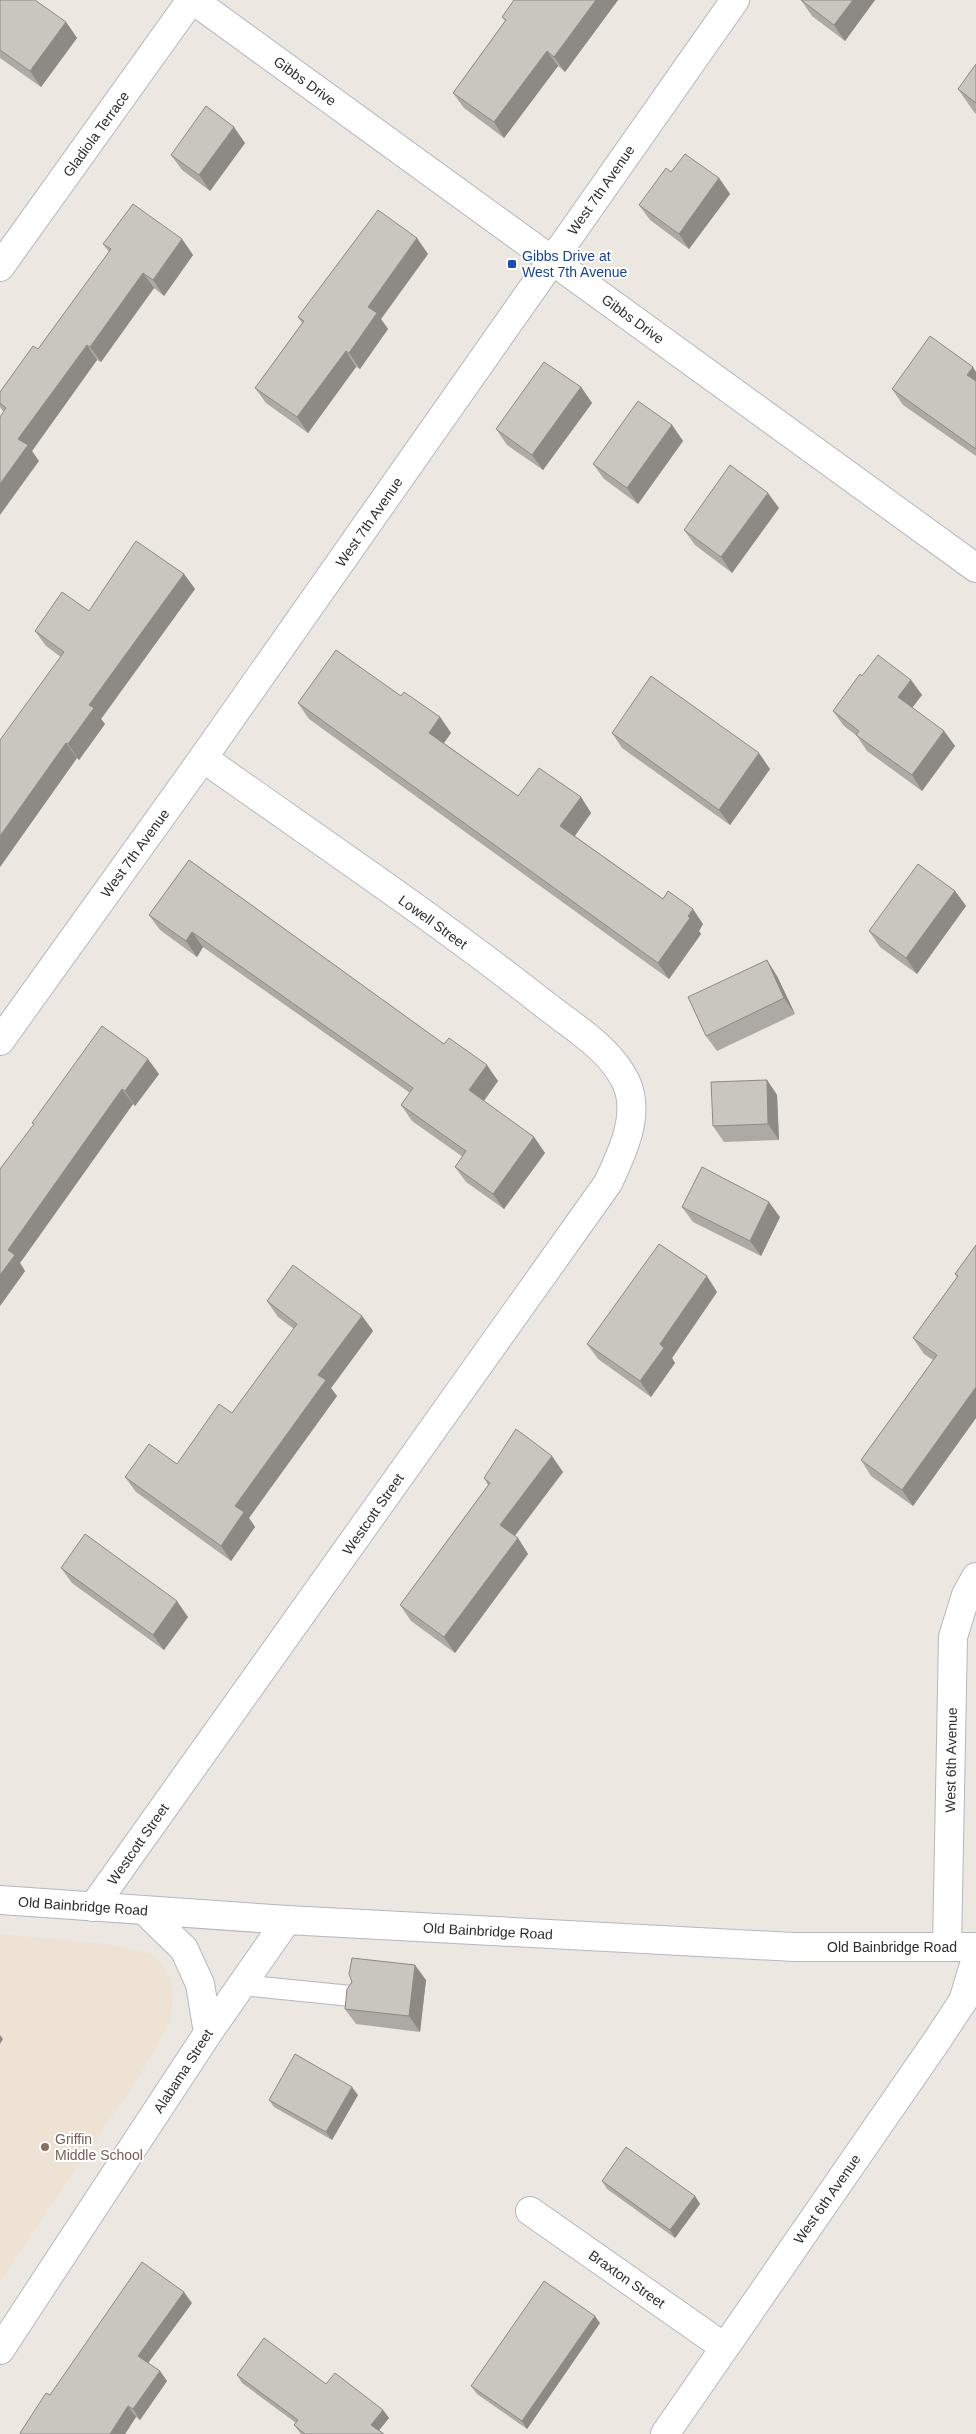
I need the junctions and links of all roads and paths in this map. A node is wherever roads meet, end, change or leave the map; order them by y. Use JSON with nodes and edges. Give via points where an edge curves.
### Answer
{"nodes":[{"id":1,"x":192,"y":0,"type":"edge"},
{"id":2,"x":735,"y":0,"type":"edge"},
{"id":3,"x":552,"y":260,"type":"junction"},
{"id":4,"x":0,"y":267,"type":"edge"},
{"id":5,"x":976,"y":568,"type":"edge"},
{"id":6,"x":203,"y":758,"type":"junction"},
{"id":7,"x":0,"y":1041,"type":"edge"},
{"id":8,"x":631,"y":1110,"type":"joint"},
{"id":9,"x":976,"y":1577,"type":"edge"},
{"id":10,"x":0,"y":1900,"type":"edge"},
{"id":11,"x":93,"y":1907,"type":"junction"},
{"id":12,"x":145,"y":1911,"type":"junction"},
{"id":13,"x":287,"y":1920,"type":"junction"},
{"id":14,"x":947,"y":1947,"type":"junction"},
{"id":15,"x":976,"y":1948,"type":"edge"},
{"id":16,"x":976,"y":1958,"type":"edge"},
{"id":17,"x":242,"y":1985,"type":"junction"},
{"id":18,"x":351,"y":1996,"type":"edge"},
{"id":19,"x":208,"y":2033,"type":"junction"},
{"id":20,"x":530,"y":2211,"type":"dead end"},
{"id":21,"x":724,"y":2347,"type":"junction"},
{"id":22,"x":0,"y":2350,"type":"edge"},
{"id":23,"x":665,"y":2434,"type":"edge"}],
"edges":[{"from":1,"to":3,"type":"street","name":"Gibbs Drive"},
{"from":1,"to":4,"type":"street","name":"Gladiola Terrace"},
{"from":2,"to":3,"type":"street","name":"West 7th Avenue"},
{"from":3,"to":5,"type":"street","name":"Gibbs Drive"},
{"from":3,"to":6,"type":"street","name":"West 7th Avenue"},
{"from":6,"to":7,"type":"street","name":"West 7th Avenue"},
{"from":6,"to":8,"type":"street","name":"Lowell Street","via":[[512,978],[609,1056],[626,1083]]},
{"from":8,"to":11,"type":"street","name":"Westcott Street","via":[[626,1145],[608,1183]]},
{"from":9,"to":14,"type":"street","name":"West 6th Avenue","via":[[966,1595],[954,1637]]},
{"from":10,"to":11,"type":"street","name":"Old Bainbridge Road"},
{"from":11,"to":12,"type":"street","name":"Old Bainbridge Road"},
{"from":12,"to":13,"type":"street","name":"Old Bainbridge Road"},
{"from":12,"to":19,"type":"street","via":[[184,1948],[200,1984]]},
{"from":13,"to":14,"type":"street","name":"Old Bainbridge Road","via":[[794,1947]]},
{"from":13,"to":17,"type":"street","name":"Alabama Street"},
{"from":14,"to":15,"type":"street","name":"Old Bainbridge Road"},
{"from":16,"to":21,"type":"street","name":"West 6th Avenue","via":[[958,2008]]},
{"from":17,"to":18,"type":"lane"},
{"from":17,"to":19,"type":"street","name":"Alabama Street"},
{"from":19,"to":22,"type":"street","name":"Alabama Street"},
{"from":20,"to":21,"type":"street","name":"Braxton Street"},
{"from":21,"to":23,"type":"street","name":"West 6th Avenue"}]}
